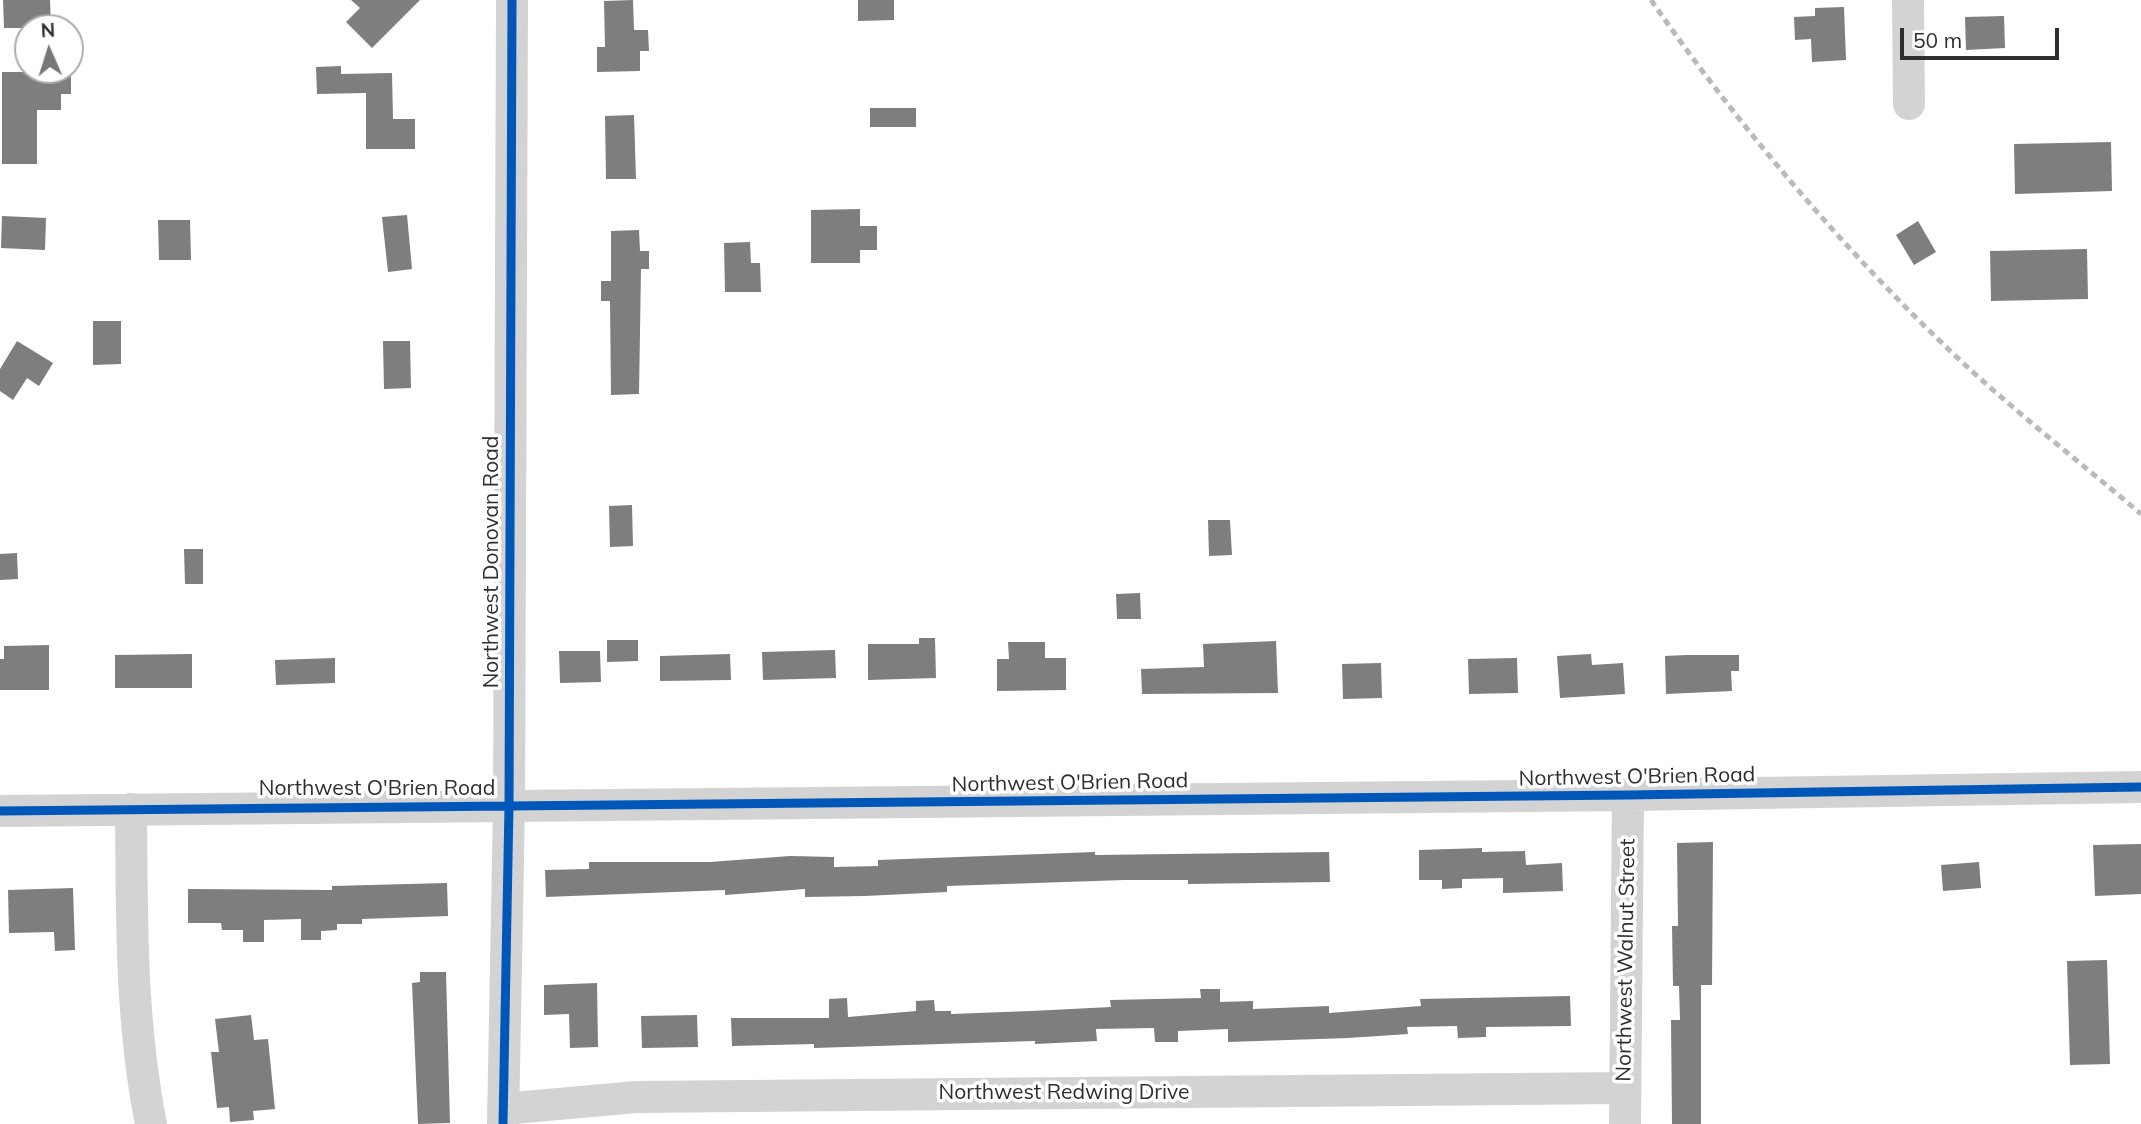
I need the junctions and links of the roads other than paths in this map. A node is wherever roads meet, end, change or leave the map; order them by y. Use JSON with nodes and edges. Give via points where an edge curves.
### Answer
{"nodes":[{"id":1,"x":512,"y":0,"type":"edge"},
{"id":2,"x":1908,"y":0,"type":"edge"},
{"id":3,"x":1909,"y":104,"type":"dead end"},
{"id":4,"x":2141,"y":787,"type":"edge"},
{"id":5,"x":1628,"y":795,"type":"junction"},
{"id":6,"x":509,"y":806,"type":"junction"},
{"id":7,"x":131,"y":809,"type":"junction"},
{"id":8,"x":0,"y":811,"type":"edge"},
{"id":9,"x":1625,"y":1088,"type":"junction"},
{"id":10,"x":503,"y":1116,"type":"edge"},
{"id":11,"x":151,"y":1124,"type":"edge"},
{"id":12,"x":1625,"y":1124,"type":"edge"}],
"edges":[{"from":1,"to":6,"type":"street","name":"Northwest Donovan Road"},
{"from":2,"to":3,"type":"street"},
{"from":4,"to":5,"type":"street","name":"Northwest O'Brien Road"},
{"from":5,"to":6,"type":"street","name":"Northwest O'Brien Road"},
{"from":5,"to":9,"type":"street","name":"Northwest Walnut Street"},
{"from":6,"to":7,"type":"street","name":"Northwest O'Brien Road"},
{"from":6,"to":10,"type":"street","name":"Northwest Donovan Road"},
{"from":7,"to":8,"type":"street","name":"Northwest O'Brien Road"},
{"from":7,"to":11,"type":"street","via":[[133,997]]},
{"from":9,"to":10,"type":"street","name":"Northwest Redwing Drive","via":[[636,1097]]},
{"from":9,"to":12,"type":"street","name":"Northwest Walnut Street"}]}
